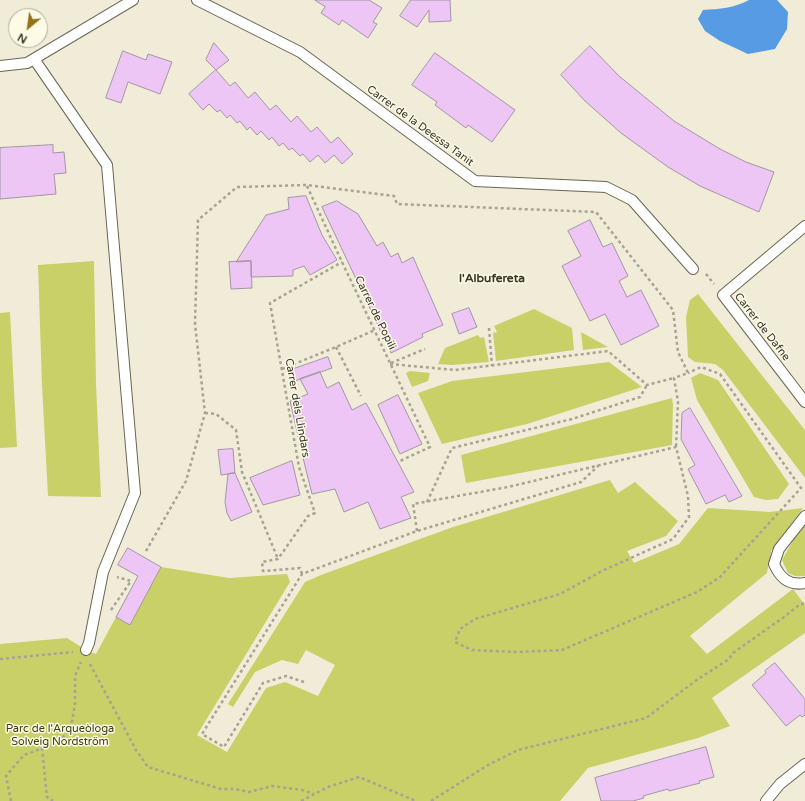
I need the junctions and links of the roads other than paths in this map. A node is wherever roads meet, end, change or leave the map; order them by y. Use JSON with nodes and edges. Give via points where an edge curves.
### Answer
{"nodes":[{"id":1,"x":133,"y":0,"type":"edge"},
{"id":2,"x":197,"y":0,"type":"edge"},
{"id":3,"x":34,"y":59,"type":"junction"},
{"id":4,"x":0,"y":66,"type":"edge"},
{"id":5,"x":805,"y":226,"type":"edge"},
{"id":6,"x":692,"y":269,"type":"road end"},
{"id":7,"x":805,"y":402,"type":"edge"},
{"id":8,"x":805,"y":516,"type":"edge"},
{"id":9,"x":805,"y":583,"type":"edge"},
{"id":10,"x":86,"y":650,"type":"road end"},
{"id":11,"x":805,"y":764,"type":"edge"},
{"id":12,"x":769,"y":800,"type":"edge"}],
"edges":[{"from":1,"to":3,"type":"lane"},
{"from":2,"to":6,"type":"lane","name":"Carrer de la Deessa Tanit","via":[[300,52],[475,181],[606,187],[632,200]]},
{"from":3,"to":4,"type":"lane","via":[[27,63]]},
{"from":3,"to":10,"type":"lane","via":[[107,165],[135,493],[103,572]]},
{"from":5,"to":7,"type":"lane","name":"Carrer de Dafne","via":[[723,295]]},
{"from":8,"to":9,"type":"lane","via":[[779,549],[774,564],[778,574],[785,580]]},
{"from":11,"to":12,"type":"lane","via":[[780,784]]}]}
